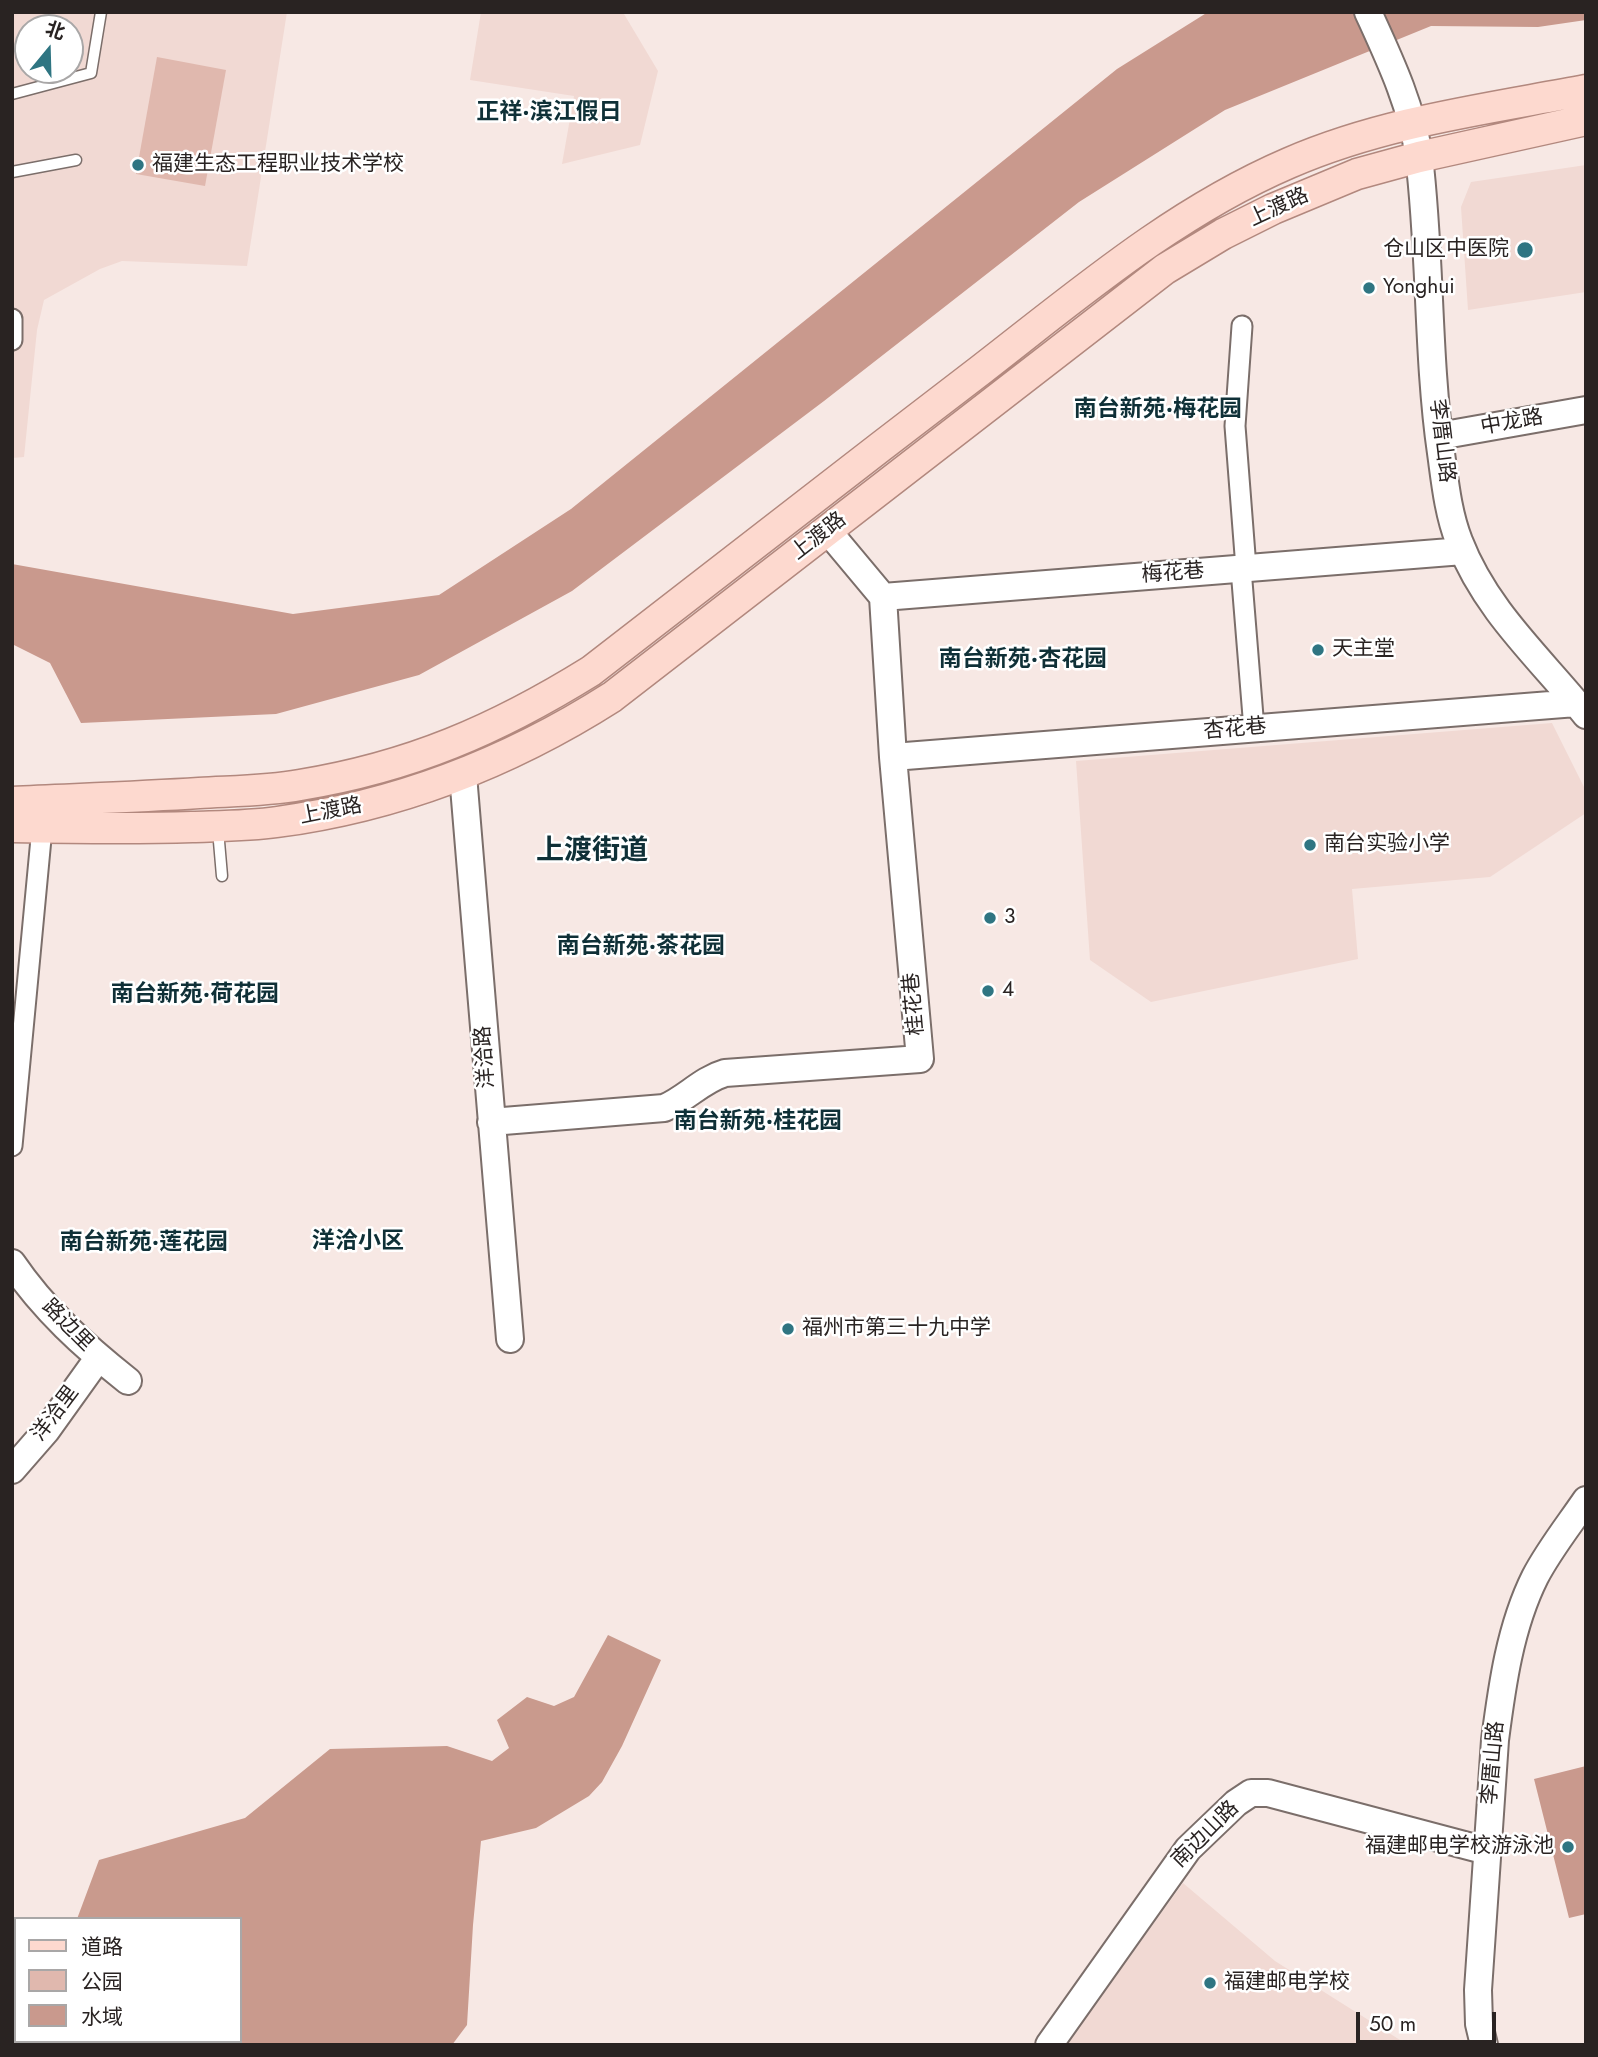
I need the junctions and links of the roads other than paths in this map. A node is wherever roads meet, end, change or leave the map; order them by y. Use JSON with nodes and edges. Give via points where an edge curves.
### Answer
{"nodes":[{"id":1,"x":101,"y":12,"type":"edge"},
{"id":2,"x":1368,"y":12,"type":"edge"},
{"id":3,"x":1586,"y":90,"type":"edge"},
{"id":4,"x":12,"y":94,"type":"edge"},
{"id":5,"x":1586,"y":120,"type":"edge"},
{"id":6,"x":1411,"y":124,"type":"junction"},
{"id":7,"x":1419,"y":157,"type":"junction"},
{"id":8,"x":76,"y":160,"type":"dead end"},
{"id":9,"x":12,"y":172,"type":"edge"},
{"id":10,"x":12,"y":319,"type":"edge"},
{"id":11,"x":1242,"y":326,"type":"dead end"},
{"id":12,"x":12,"y":340,"type":"edge"},
{"id":13,"x":1586,"y":410,"type":"edge"},
{"id":14,"x":1439,"y":436,"type":"junction"},
{"id":15,"x":827,"y":530,"type":"junction"},
{"id":16,"x":1463,"y":551,"type":"junction"},
{"id":17,"x":1243,"y":568,"type":"junction"},
{"id":18,"x":883,"y":597,"type":"junction"},
{"id":19,"x":1581,"y":709,"type":"edge"},
{"id":20,"x":1254,"y":729,"type":"junction"},
{"id":21,"x":893,"y":758,"type":"junction"},
{"id":22,"x":463,"y":775,"type":"junction"},
{"id":23,"x":12,"y":802,"type":"edge"},
{"id":24,"x":218,"y":826,"type":"junction"},
{"id":25,"x":12,"y":827,"type":"edge"},
{"id":26,"x":42,"y":828,"type":"junction"},
{"id":27,"x":222,"y":876,"type":"dead end"},
{"id":28,"x":491,"y":1122,"type":"junction"},
{"id":29,"x":12,"y":1146,"type":"edge"},
{"id":30,"x":12,"y":1263,"type":"edge"},
{"id":31,"x":509,"y":1339,"type":"dead end"},
{"id":32,"x":99,"y":1357,"type":"junction"},
{"id":33,"x":128,"y":1381,"type":"dead end"},
{"id":34,"x":12,"y":1470,"type":"edge"},
{"id":35,"x":1586,"y":1500,"type":"edge"},
{"id":36,"x":1487,"y":1851,"type":"junction"},
{"id":37,"x":1049,"y":2045,"type":"edge"},
{"id":38,"x":1484,"y":2045,"type":"edge"}],
"edges":[{"from":1,"to":4,"type":"lane","via":[[91,73]]},
{"from":2,"to":6,"type":"street","name":"李厝山路","via":[[1395,72]]},
{"from":3,"to":6,"type":"main road","name":"上渡路"},
{"from":5,"to":7,"type":"main road","name":"上渡路"},
{"from":6,"to":7,"type":"street","name":"李厝山路"},
{"from":6,"to":23,"type":"main road","name":"上渡路","via":[[1289,162],[1167,229],[591,671],[483,731],[428,753],[298,786]]},
{"from":7,"to":14,"type":"street","name":"李厝山路"},
{"from":7,"to":15,"type":"main road","name":"上渡路","via":[[1316,190],[1185,256]]},
{"from":8,"to":9,"type":"lane"},
{"from":10,"to":12,"type":"street"},
{"from":11,"to":17,"type":"street","via":[[1235,426]]},
{"from":13,"to":14,"type":"street","name":"中龙路"},
{"from":14,"to":16,"type":"street","name":"李厝山路","via":[[1450,511]]},
{"from":15,"to":18,"type":"street"},
{"from":15,"to":22,"type":"main road","name":"上渡路","via":[[612,697],[533,743]]},
{"from":16,"to":17,"type":"street","name":"梅花巷"},
{"from":16,"to":19,"type":"street","name":"李厝山路","via":[[1514,633]]},
{"from":17,"to":18,"type":"street","name":"梅花巷"},
{"from":17,"to":20,"type":"street"},
{"from":18,"to":21,"type":"street","name":"桂花巷"},
{"from":19,"to":20,"type":"street","name":"杏花巷"},
{"from":20,"to":21,"type":"street","name":"杏花巷"},
{"from":21,"to":28,"type":"street","name":"桂花巷","via":[[920,1059],[725,1073],[664,1108]]},
{"from":22,"to":24,"type":"main road","name":"上渡路","via":[[318,816]]},
{"from":22,"to":28,"type":"street","name":"洋洽路"},
{"from":24,"to":26,"type":"main road","name":"上渡路"},
{"from":24,"to":27,"type":"lane"},
{"from":25,"to":26,"type":"main road","name":"上渡路"},
{"from":26,"to":29,"type":"street"},
{"from":28,"to":31,"type":"street","name":"洋洽路"},
{"from":30,"to":32,"type":"street","name":"路边里","via":[[51,1313]]},
{"from":32,"to":33,"type":"street","name":"路边里"},
{"from":32,"to":34,"type":"street","name":"洋洽里"},
{"from":35,"to":36,"type":"street","name":"李厝山路","via":[[1544,1562],[1515,1632],[1495,1740]]},
{"from":36,"to":37,"type":"street","name":"南边山路","via":[[1268,1793],[1251,1793],[1188,1849]]},
{"from":36,"to":38,"type":"street","name":"李厝山路","via":[[1478,2002]]}]}
